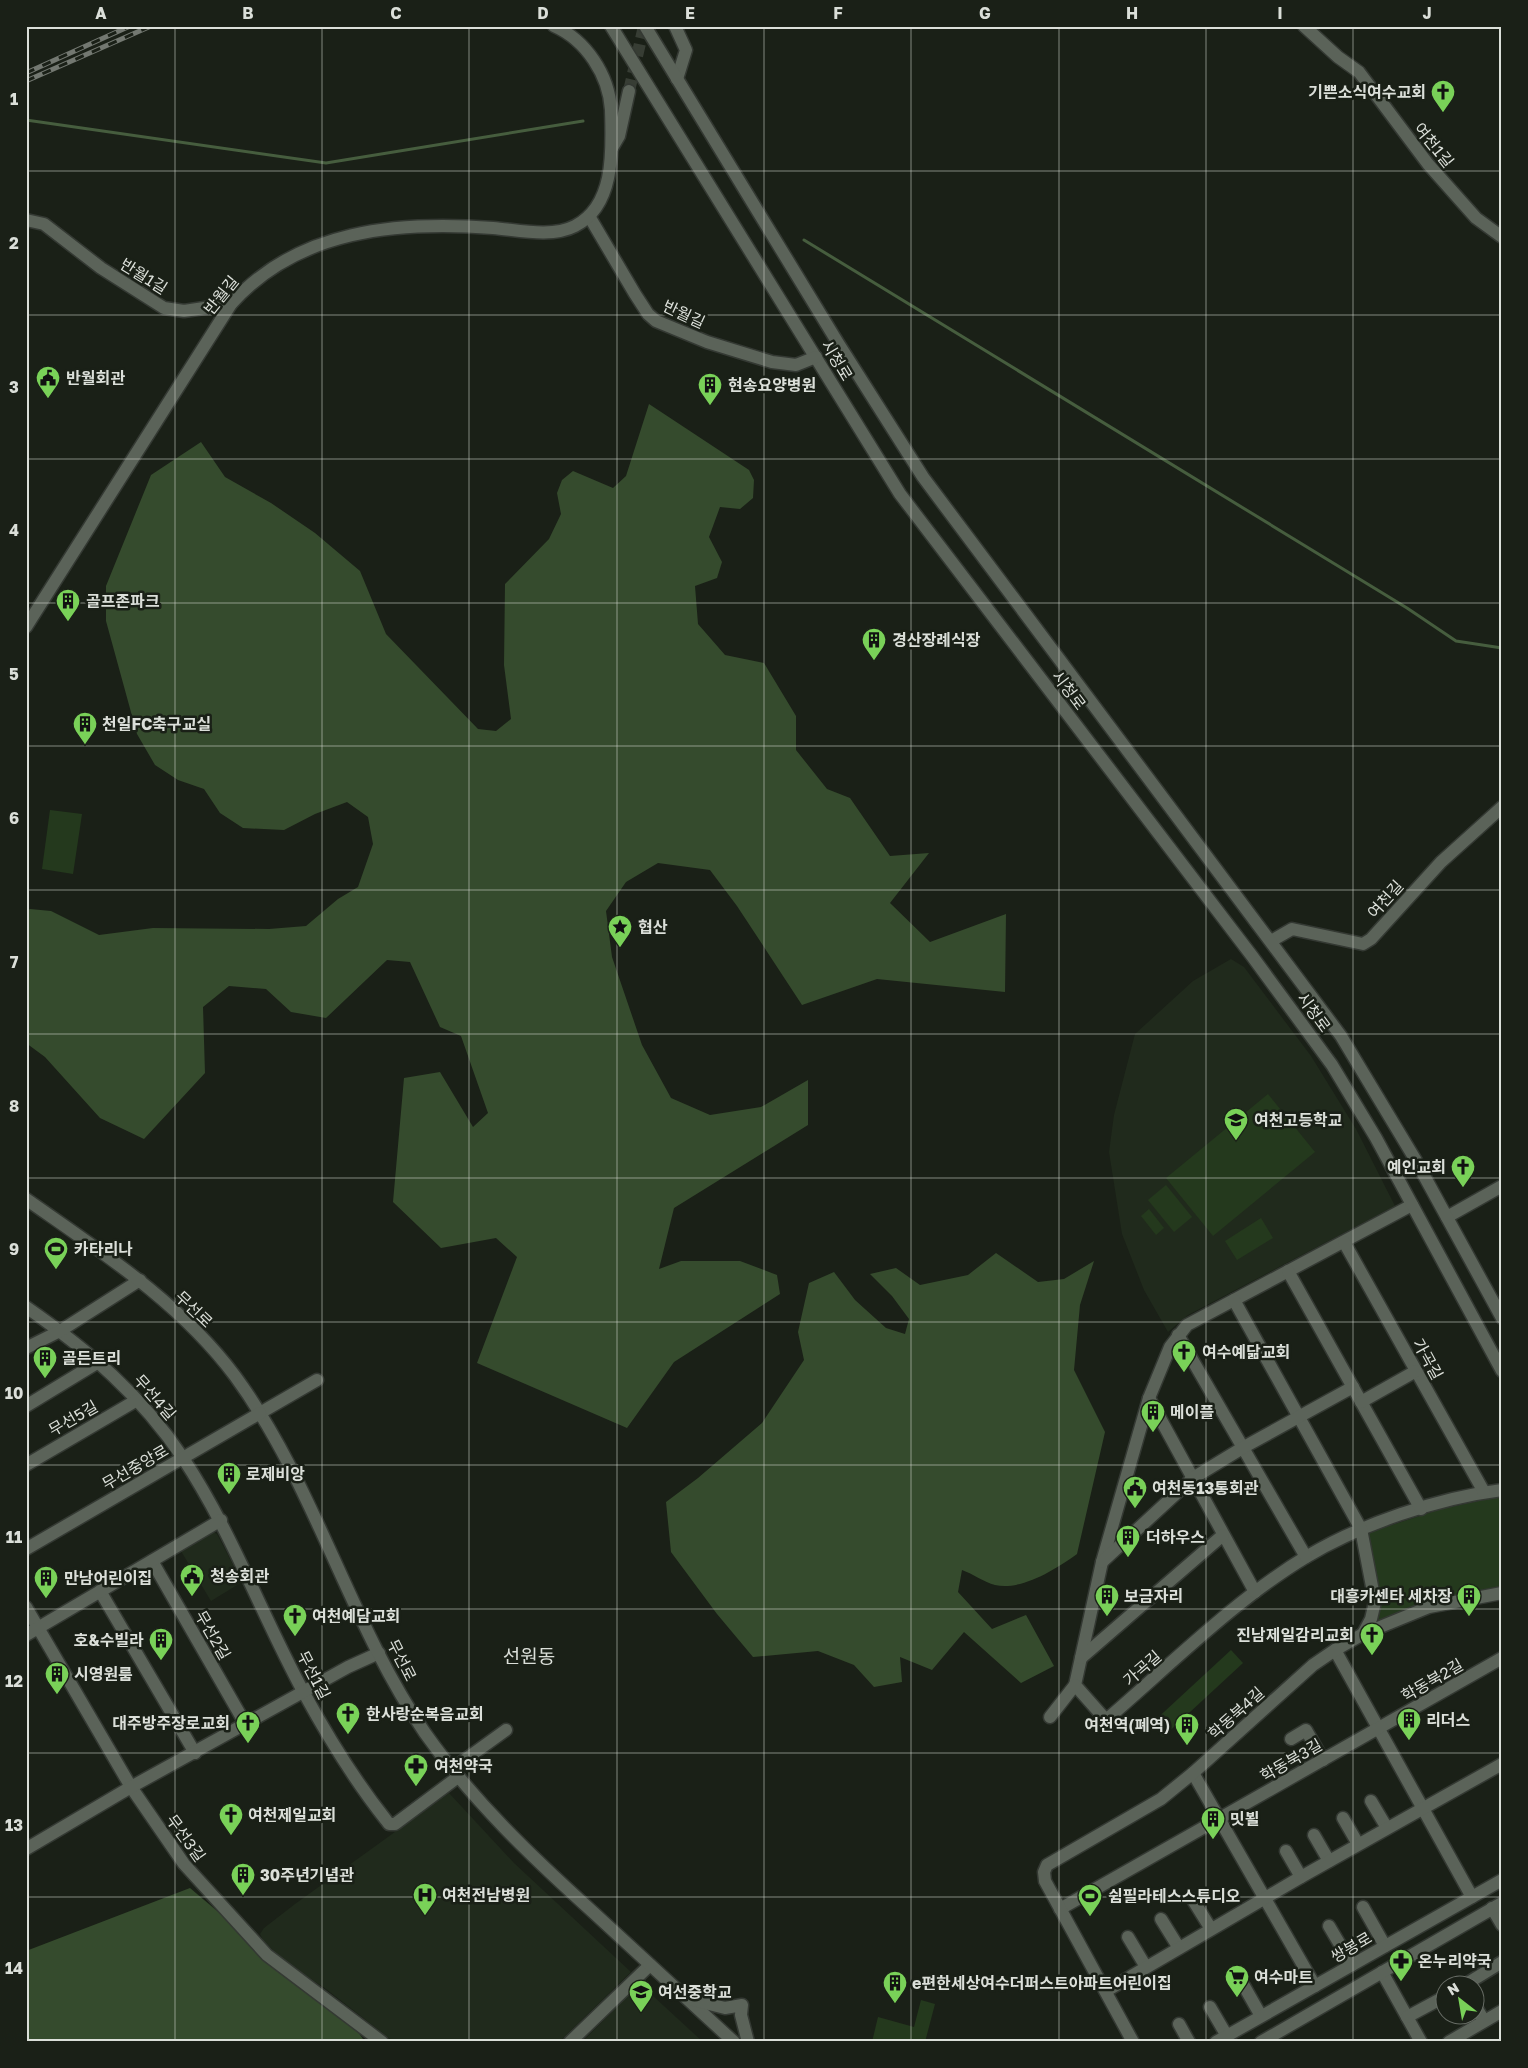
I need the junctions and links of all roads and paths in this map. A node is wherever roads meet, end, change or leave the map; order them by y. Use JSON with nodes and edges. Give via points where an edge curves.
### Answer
{"nodes":[{"id":1,"x":554,"y":26,"type":"edge"},
{"id":2,"x":611,"y":26,"type":"edge"},
{"id":3,"x":645,"y":26,"type":"edge"},
{"id":4,"x":675,"y":26,"type":"edge"},
{"id":5,"x":1304,"y":26,"type":"edge"},
{"id":6,"x":677,"y":79,"type":"junction"},
{"id":7,"x":629,"y":91,"type":"tunnel mouth"},
{"id":8,"x":612,"y":148,"type":"junction"},
{"id":9,"x":589,"y":216,"type":"junction"},
{"id":10,"x":26,"y":220,"type":"edge"},
{"id":11,"x":567,"y":229,"type":"junction"},
{"id":12,"x":1502,"y":237,"type":"edge"},
{"id":13,"x":604,"y":243,"type":"junction"},
{"id":14,"x":231,"y":304,"type":"junction"},
{"id":15,"x":816,"y":357,"type":"junction"},
{"id":16,"x":26,"y":627,"type":"edge"},
{"id":17,"x":1502,"y":807,"type":"edge"},
{"id":18,"x":1271,"y":941,"type":"junction"},
{"id":19,"x":1252,"y":956,"type":"junction"},
{"id":20,"x":1502,"y":1186,"type":"edge"},
{"id":21,"x":26,"y":1198,"type":"edge"},
{"id":22,"x":1412,"y":1205,"type":"junction"},
{"id":23,"x":1447,"y":1217,"type":"junction"},
{"id":24,"x":1344,"y":1242,"type":"junction"},
{"id":25,"x":1288,"y":1271,"type":"junction"},
{"id":26,"x":140,"y":1280,"type":"junction"},
{"id":27,"x":1234,"y":1300,"type":"junction"},
{"id":28,"x":26,"y":1307,"type":"edge"},
{"id":29,"x":1502,"y":1318,"type":"edge"},
{"id":30,"x":60,"y":1331,"type":"junction"},
{"id":31,"x":1178,"y":1335,"type":"junction"},
{"id":32,"x":26,"y":1348,"type":"edge"},
{"id":33,"x":100,"y":1362,"type":"junction"},
{"id":34,"x":1416,"y":1371,"type":"junction"},
{"id":35,"x":1502,"y":1371,"type":"edge"},
{"id":36,"x":317,"y":1380,"type":"dead end"},
{"id":37,"x":1353,"y":1388,"type":"junction"},
{"id":38,"x":1149,"y":1398,"type":"junction"},
{"id":39,"x":137,"y":1400,"type":"junction"},
{"id":40,"x":1361,"y":1402,"type":"junction"},
{"id":41,"x":26,"y":1406,"type":"edge"},
{"id":42,"x":260,"y":1413,"type":"junction"},
{"id":43,"x":1299,"y":1417,"type":"junction"},
{"id":44,"x":1244,"y":1446,"type":"junction"},
{"id":45,"x":183,"y":1458,"type":"junction"},
{"id":46,"x":26,"y":1465,"type":"edge"},
{"id":47,"x":1193,"y":1478,"type":"junction"},
{"id":48,"x":1502,"y":1490,"type":"edge"},
{"id":49,"x":1484,"y":1492,"type":"junction"},
{"id":50,"x":1421,"y":1509,"type":"junction"},
{"id":51,"x":221,"y":1520,"type":"junction"},
{"id":52,"x":1361,"y":1530,"type":"junction"},
{"id":53,"x":1223,"y":1535,"type":"junction"},
{"id":54,"x":26,"y":1549,"type":"edge"},
{"id":55,"x":1306,"y":1557,"type":"junction"},
{"id":56,"x":152,"y":1561,"type":"junction"},
{"id":57,"x":1102,"y":1562,"type":"junction"},
{"id":58,"x":100,"y":1592,"type":"junction"},
{"id":59,"x":1255,"y":1592,"type":"junction"},
{"id":60,"x":1502,"y":1593,"type":"edge"},
{"id":61,"x":26,"y":1607,"type":"edge"},
{"id":62,"x":38,"y":1628,"type":"junction"},
{"id":63,"x":1363,"y":1634,"type":"junction"},
{"id":64,"x":26,"y":1635,"type":"edge"},
{"id":65,"x":1335,"y":1650,"type":"junction"},
{"id":66,"x":379,"y":1653,"type":"junction"},
{"id":67,"x":1081,"y":1658,"type":"junction"},
{"id":68,"x":1502,"y":1658,"type":"edge"},
{"id":69,"x":1074,"y":1685,"type":"junction"},
{"id":70,"x":304,"y":1692,"type":"junction"},
{"id":71,"x":1050,"y":1717,"type":"dead end"},
{"id":72,"x":246,"y":1725,"type":"junction"},
{"id":73,"x":1378,"y":1729,"type":"junction"},
{"id":74,"x":506,"y":1730,"type":"dead end"},
{"id":75,"x":1291,"y":1739,"type":"dead end"},
{"id":76,"x":195,"y":1753,"type":"junction"},
{"id":77,"x":1323,"y":1760,"type":"junction"},
{"id":78,"x":1502,"y":1764,"type":"edge"},
{"id":79,"x":455,"y":1773,"type":"junction"},
{"id":80,"x":1193,"y":1773,"type":"junction"},
{"id":81,"x":131,"y":1787,"type":"junction"},
{"id":82,"x":1371,"y":1801,"type":"dead end"},
{"id":83,"x":1422,"y":1808,"type":"junction"},
{"id":84,"x":1343,"y":1818,"type":"dead end"},
{"id":85,"x":1219,"y":1819,"type":"junction"},
{"id":86,"x":1387,"y":1828,"type":"junction"},
{"id":87,"x":1314,"y":1834,"type":"dead end"},
{"id":88,"x":1358,"y":1844,"type":"junction"},
{"id":89,"x":26,"y":1849,"type":"edge"},
{"id":90,"x":1286,"y":1850,"type":"dead end"},
{"id":91,"x":1329,"y":1861,"type":"junction"},
{"id":92,"x":1301,"y":1877,"type":"junction"},
{"id":93,"x":1502,"y":1880,"type":"edge"},
{"id":94,"x":1472,"y":1897,"type":"junction"},
{"id":95,"x":1264,"y":1898,"type":"junction"},
{"id":96,"x":1194,"y":1900,"type":"dead end"},
{"id":97,"x":1497,"y":1906,"type":"edge"},
{"id":98,"x":1362,"y":1907,"type":"dead end"},
{"id":99,"x":1060,"y":1909,"type":"junction"},
{"id":100,"x":1161,"y":1919,"type":"dead end"},
{"id":101,"x":1502,"y":1925,"type":"edge"},
{"id":102,"x":1330,"y":1926,"type":"dead end"},
{"id":103,"x":1211,"y":1929,"type":"junction"},
{"id":104,"x":1128,"y":1937,"type":"dead end"},
{"id":105,"x":1385,"y":1946,"type":"junction"},
{"id":106,"x":1179,"y":1948,"type":"junction"},
{"id":107,"x":1502,"y":1962,"type":"edge"},
{"id":108,"x":650,"y":1965,"type":"junction"},
{"id":109,"x":1352,"y":1965,"type":"junction"},
{"id":110,"x":1146,"y":1968,"type":"junction"},
{"id":111,"x":1382,"y":1972,"type":"junction"},
{"id":112,"x":1480,"y":1976,"type":"edge"},
{"id":113,"x":1244,"y":1986,"type":"dead end"},
{"id":114,"x":1315,"y":1986,"type":"junction"},
{"id":115,"x":1106,"y":1992,"type":"junction"},
{"id":116,"x":688,"y":1999,"type":"junction"},
{"id":117,"x":1436,"y":2001,"type":"edge"},
{"id":118,"x":1210,"y":2007,"type":"dead end"},
{"id":119,"x":1502,"y":2011,"type":"edge"},
{"id":120,"x":1262,"y":2016,"type":"junction"},
{"id":121,"x":1407,"y":2017,"type":"junction"},
{"id":122,"x":1486,"y":2020,"type":"edge"},
{"id":123,"x":1179,"y":2024,"type":"dead end"},
{"id":124,"x":1476,"y":2026,"type":"edge"},
{"id":125,"x":1221,"y":2039,"type":"edge"},
{"id":126,"x":380,"y":2040,"type":"edge"},
{"id":127,"x":570,"y":2042,"type":"edge"},
{"id":128,"x":734,"y":2042,"type":"edge"},
{"id":129,"x":748,"y":2042,"type":"edge"},
{"id":130,"x":1133,"y":2042,"type":"edge"},
{"id":131,"x":1188,"y":2042,"type":"edge"},
{"id":132,"x":1261,"y":2042,"type":"edge"},
{"id":133,"x":1421,"y":2042,"type":"edge"},
{"id":134,"x":1449,"y":2042,"type":"edge"}],
"edges":[{"from":1,"to":8,"type":"street","via":[[582,45],[600,71],[610,103]]},
{"from":2,"to":15,"type":"street","name":"시청로"},
{"from":3,"to":6,"type":"street","name":"시청로"},
{"from":4,"to":6,"type":"street","via":[[686,50]]},
{"from":5,"to":12,"type":"street","name":"여천1길","via":[[1360,72],[1428,164],[1476,218]]},
{"from":6,"to":18,"type":"street","name":"시청로","via":[[771,222],[923,477]]},
{"from":7,"to":8,"type":"street","via":[[619,136]]},
{"from":8,"to":9,"type":"street","via":[[607,181]]},
{"from":9,"to":11,"type":"street","name":"반월길"},
{"from":9,"to":13,"type":"street","name":"반월길"},
{"from":10,"to":14,"type":"street","name":"반월1길","via":[[44,224],[101,268],[167,309],[184,311]]},
{"from":11,"to":13,"type":"street","via":[[592,232]]},
{"from":11,"to":14,"type":"street","name":"반월길","via":[[542,232],[431,226],[352,234],[321,243],[287,259],[255,280]]},
{"from":13,"to":15,"type":"street","name":"반월길","via":[[648,314],[656,321],[707,342],[780,364],[796,365]]},
{"from":14,"to":16,"type":"street","name":"반월길"},
{"from":15,"to":19,"type":"street","name":"시청로","via":[[900,494]]},
{"from":17,"to":18,"type":"street","name":"여천길","via":[[1442,862],[1368,942],[1354,944],[1292,929]]},
{"from":18,"to":19,"type":"street","name":"여천길"},
{"from":18,"to":23,"type":"street","name":"시청로","via":[[1349,1048]]},
{"from":19,"to":22,"type":"street","name":"시청로","via":[[1332,1065]]},
{"from":20,"to":23,"type":"street"},
{"from":21,"to":26,"type":"street","name":"무선로"},
{"from":22,"to":24,"type":"street"},
{"from":22,"to":35,"type":"street","name":"시청로"},
{"from":23,"to":29,"type":"street","name":"시청로"},
{"from":24,"to":25,"type":"street"},
{"from":24,"to":34,"type":"street","name":"가곡길"},
{"from":25,"to":27,"type":"street"},
{"from":25,"to":37,"type":"street"},
{"from":26,"to":30,"type":"street"},
{"from":26,"to":42,"type":"street","name":"무선로","via":[[220,1358]]},
{"from":27,"to":31,"type":"street","via":[[1188,1325]]},
{"from":27,"to":43,"type":"street"},
{"from":28,"to":30,"type":"street","name":"무선4길"},
{"from":30,"to":32,"type":"street"},
{"from":30,"to":33,"type":"street","name":"무선4길"},
{"from":31,"to":38,"type":"street"},
{"from":31,"to":44,"type":"street"},
{"from":33,"to":39,"type":"street","name":"무선4길"},
{"from":33,"to":41,"type":"street"},
{"from":34,"to":40,"type":"street"},
{"from":34,"to":49,"type":"street","name":"가곡길"},
{"from":36,"to":42,"type":"street","name":"무선중앙로"},
{"from":37,"to":40,"type":"street"},
{"from":37,"to":43,"type":"street"},
{"from":38,"to":47,"type":"street"},
{"from":38,"to":57,"type":"street"},
{"from":39,"to":45,"type":"street","name":"무선4길"},
{"from":39,"to":46,"type":"street","name":"무선5길"},
{"from":40,"to":50,"type":"street"},
{"from":42,"to":45,"type":"street","name":"무선중앙로"},
{"from":42,"to":66,"type":"street","name":"무선로","via":[[314,1514]]},
{"from":43,"to":44,"type":"street"},
{"from":43,"to":52,"type":"street"},
{"from":44,"to":47,"type":"street"},
{"from":44,"to":55,"type":"street"},
{"from":45,"to":51,"type":"street","name":"무선1길"},
{"from":45,"to":54,"type":"street","name":"무선중앙로"},
{"from":47,"to":53,"type":"street"},
{"from":47,"to":57,"type":"street"},
{"from":48,"to":49,"type":"street","name":"가곡길"},
{"from":49,"to":50,"type":"street","name":"가곡길"},
{"from":50,"to":52,"type":"street","name":"가곡길"},
{"from":51,"to":56,"type":"street"},
{"from":51,"to":70,"type":"street","name":"무선1길"},
{"from":52,"to":55,"type":"street","name":"가곡길"},
{"from":52,"to":63,"type":"street","via":[[1375,1602]]},
{"from":53,"to":59,"type":"street"},
{"from":53,"to":67,"type":"street"},
{"from":55,"to":59,"type":"street","name":"가곡길"},
{"from":56,"to":58,"type":"street"},
{"from":56,"to":72,"type":"street","name":"무선2길"},
{"from":57,"to":67,"type":"street"},
{"from":58,"to":62,"type":"street"},
{"from":58,"to":76,"type":"street"},
{"from":59,"to":69,"type":"street","name":"가곡길","via":[[1106,1720]]},
{"from":60,"to":63,"type":"street","name":"학동북4길","via":[[1429,1607]]},
{"from":61,"to":62,"type":"street","name":"무선3길"},
{"from":62,"to":64,"type":"street"},
{"from":62,"to":81,"type":"street","name":"무선3길"},
{"from":63,"to":65,"type":"street","name":"학동북4길"},
{"from":65,"to":73,"type":"street"},
{"from":65,"to":80,"type":"street","name":"학동북4길","via":[[1313,1665]]},
{"from":66,"to":70,"type":"street"},
{"from":66,"to":79,"type":"street","name":"무선로","via":[[409,1708]]},
{"from":67,"to":69,"type":"street"},
{"from":68,"to":73,"type":"street","name":"학동북2길"},
{"from":69,"to":71,"type":"street"},
{"from":70,"to":72,"type":"street"},
{"from":70,"to":79,"type":"street","name":"무선1길","via":[[343,1759],[389,1824],[395,1824],[426,1803]]},
{"from":72,"to":76,"type":"street"},
{"from":73,"to":77,"type":"street","name":"학동북3길"},
{"from":73,"to":83,"type":"street"},
{"from":74,"to":79,"type":"street"},
{"from":75,"to":77,"type":"street","via":[[1306,1730]]},
{"from":76,"to":81,"type":"street"},
{"from":77,"to":85,"type":"street","name":"학동북3길"},
{"from":78,"to":83,"type":"street"},
{"from":79,"to":108,"type":"street","name":"무선로","via":[[523,1848]]},
{"from":80,"to":85,"type":"street"},
{"from":80,"to":99,"type":"street","name":"학동북4길","via":[[1161,1799],[1047,1865],[1044,1878]]},
{"from":81,"to":89,"type":"street"},
{"from":81,"to":126,"type":"street","name":"무선3길","via":[[184,1864],[267,1955]]},
{"from":82,"to":86,"type":"street"},
{"from":83,"to":86,"type":"street"},
{"from":83,"to":94,"type":"street"},
{"from":84,"to":88,"type":"street"},
{"from":85,"to":95,"type":"street"},
{"from":85,"to":99,"type":"street"},
{"from":86,"to":88,"type":"street"},
{"from":87,"to":91,"type":"street"},
{"from":88,"to":91,"type":"street"},
{"from":90,"to":92,"type":"street"},
{"from":91,"to":92,"type":"street"},
{"from":92,"to":95,"type":"street"},
{"from":93,"to":94,"type":"street","name":"쌍봉로"},
{"from":94,"to":105,"type":"street","name":"쌍봉로"},
{"from":95,"to":103,"type":"street"},
{"from":95,"to":114,"type":"street"},
{"from":96,"to":103,"type":"street"},
{"from":97,"to":101,"type":"street"},
{"from":97,"to":111,"type":"street"},
{"from":98,"to":105,"type":"street"},
{"from":99,"to":115,"type":"street","name":"학동북4길"},
{"from":100,"to":106,"type":"street"},
{"from":102,"to":109,"type":"street"},
{"from":103,"to":106,"type":"street"},
{"from":104,"to":110,"type":"street"},
{"from":105,"to":109,"type":"street","name":"쌍봉로"},
{"from":106,"to":110,"type":"street"},
{"from":107,"to":112,"type":"street"},
{"from":108,"to":116,"type":"street","name":"무선로"},
{"from":108,"to":127,"type":"street"},
{"from":109,"to":114,"type":"street","name":"쌍봉로"},
{"from":110,"to":115,"type":"street"},
{"from":111,"to":121,"type":"street"},
{"from":111,"to":132,"type":"street"},
{"from":113,"to":120,"type":"street"},
{"from":114,"to":120,"type":"street","name":"쌍봉로"},
{"from":115,"to":130,"type":"street","name":"학동북4길"},
{"from":116,"to":128,"type":"street","name":"무선로"},
{"from":116,"to":129,"type":"street","via":[[725,2008],[742,2005]]},
{"from":117,"to":121,"type":"street"},
{"from":118,"to":125,"type":"street"},
{"from":119,"to":122,"type":"street"},
{"from":120,"to":125,"type":"street","name":"쌍봉로"},
{"from":121,"to":133,"type":"street"},
{"from":123,"to":131,"type":"street"},
{"from":124,"to":134,"type":"street"}]}
